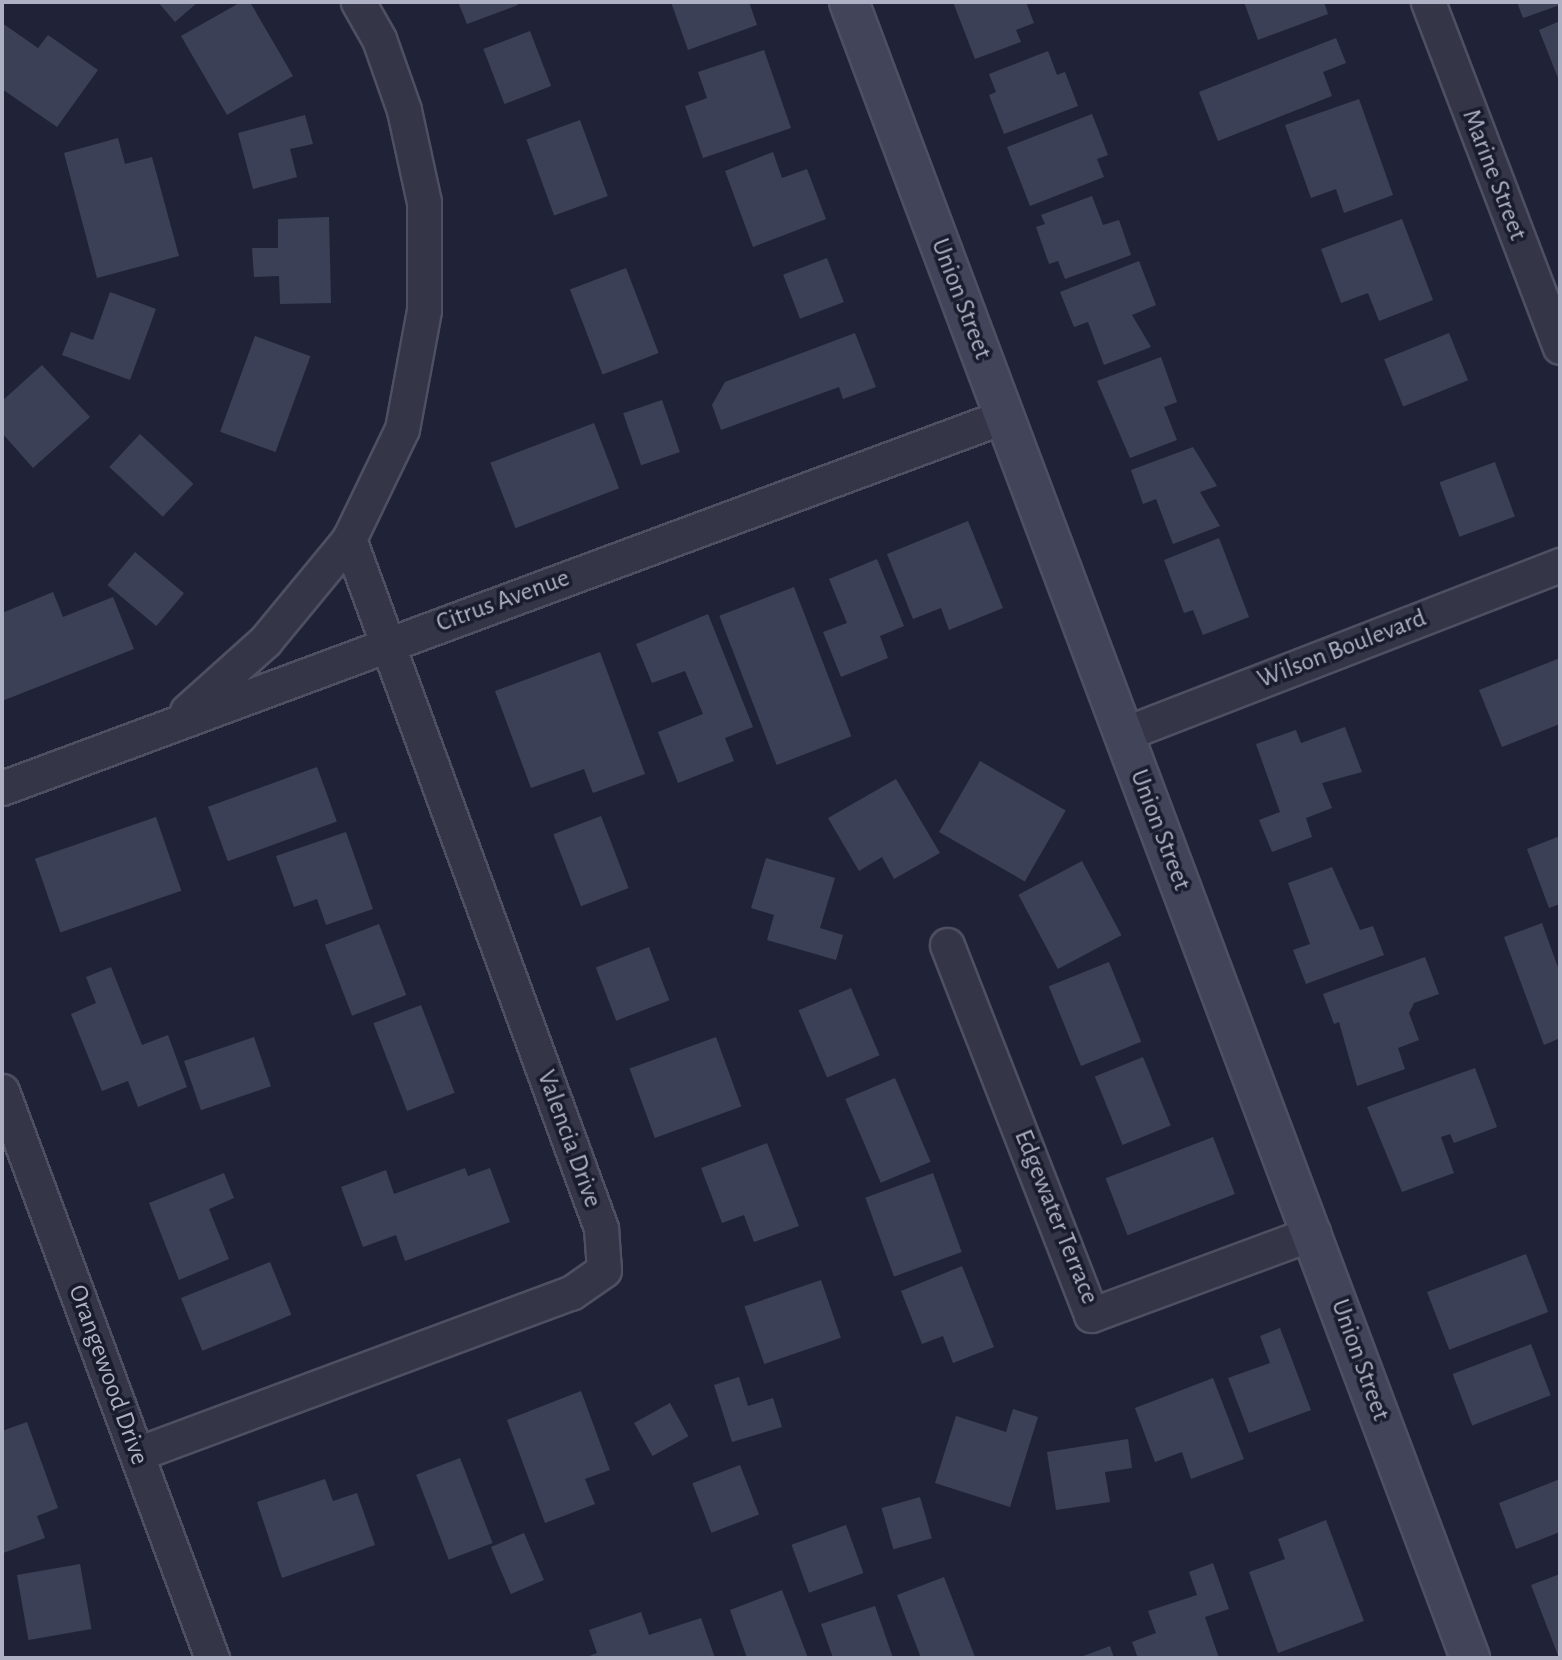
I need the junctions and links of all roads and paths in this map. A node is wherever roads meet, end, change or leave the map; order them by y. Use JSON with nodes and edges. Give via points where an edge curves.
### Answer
{"nodes":[{"id":1,"x":358,"y":2,"type":"edge"},
{"id":2,"x":849,"y":2,"type":"edge"},
{"id":3,"x":1429,"y":2,"type":"edge"},
{"id":4,"x":1560,"y":347,"type":"edge"},
{"id":5,"x":1005,"y":416,"type":"junction"},
{"id":6,"x":349,"y":539,"type":"junction"},
{"id":7,"x":1560,"y":565,"type":"edge"},
{"id":8,"x":387,"y":644,"type":"junction"},
{"id":9,"x":175,"y":722,"type":"junction"},
{"id":10,"x":1124,"y":734,"type":"junction"},
{"id":11,"x":2,"y":788,"type":"edge"},
{"id":12,"x":947,"y":945,"type":"dead end"},
{"id":13,"x":2,"y":1091,"type":"edge"},
{"id":14,"x":1313,"y":1233,"type":"junction"},
{"id":15,"x":137,"y":1454,"type":"junction"},
{"id":16,"x":212,"y":1658,"type":"edge"},
{"id":17,"x":1470,"y":1658,"type":"edge"}],
"edges":[{"from":1,"to":6,"type":"street","via":[[379,39],[424,202],[424,310],[401,429]]},
{"from":2,"to":5,"type":"street","name":"Union Street"},
{"from":3,"to":4,"type":"street","name":"Marine Street"},
{"from":5,"to":8,"type":"street","name":"Citrus Avenue"},
{"from":5,"to":10,"type":"street","name":"Union Street"},
{"from":6,"to":8,"type":"street","name":"Valencia Drive"},
{"from":6,"to":9,"type":"street","via":[[265,641]]},
{"from":7,"to":10,"type":"street","name":"Wilson Boulevard"},
{"from":8,"to":9,"type":"street","name":"Citrus Avenue"},
{"from":8,"to":15,"type":"street","name":"Valencia Drive","via":[[601,1228],[604,1270],[571,1293]]},
{"from":9,"to":11,"type":"street","name":"Citrus Avenue"},
{"from":10,"to":14,"type":"street","name":"Union Street"},
{"from":12,"to":14,"type":"street","name":"Edgewater Terrace","via":[[1091,1315]]},
{"from":13,"to":15,"type":"street","name":"Orangewood Drive"},
{"from":14,"to":17,"type":"street","name":"Union Street"},
{"from":15,"to":16,"type":"street","name":"Orangewood Drive"}]}
